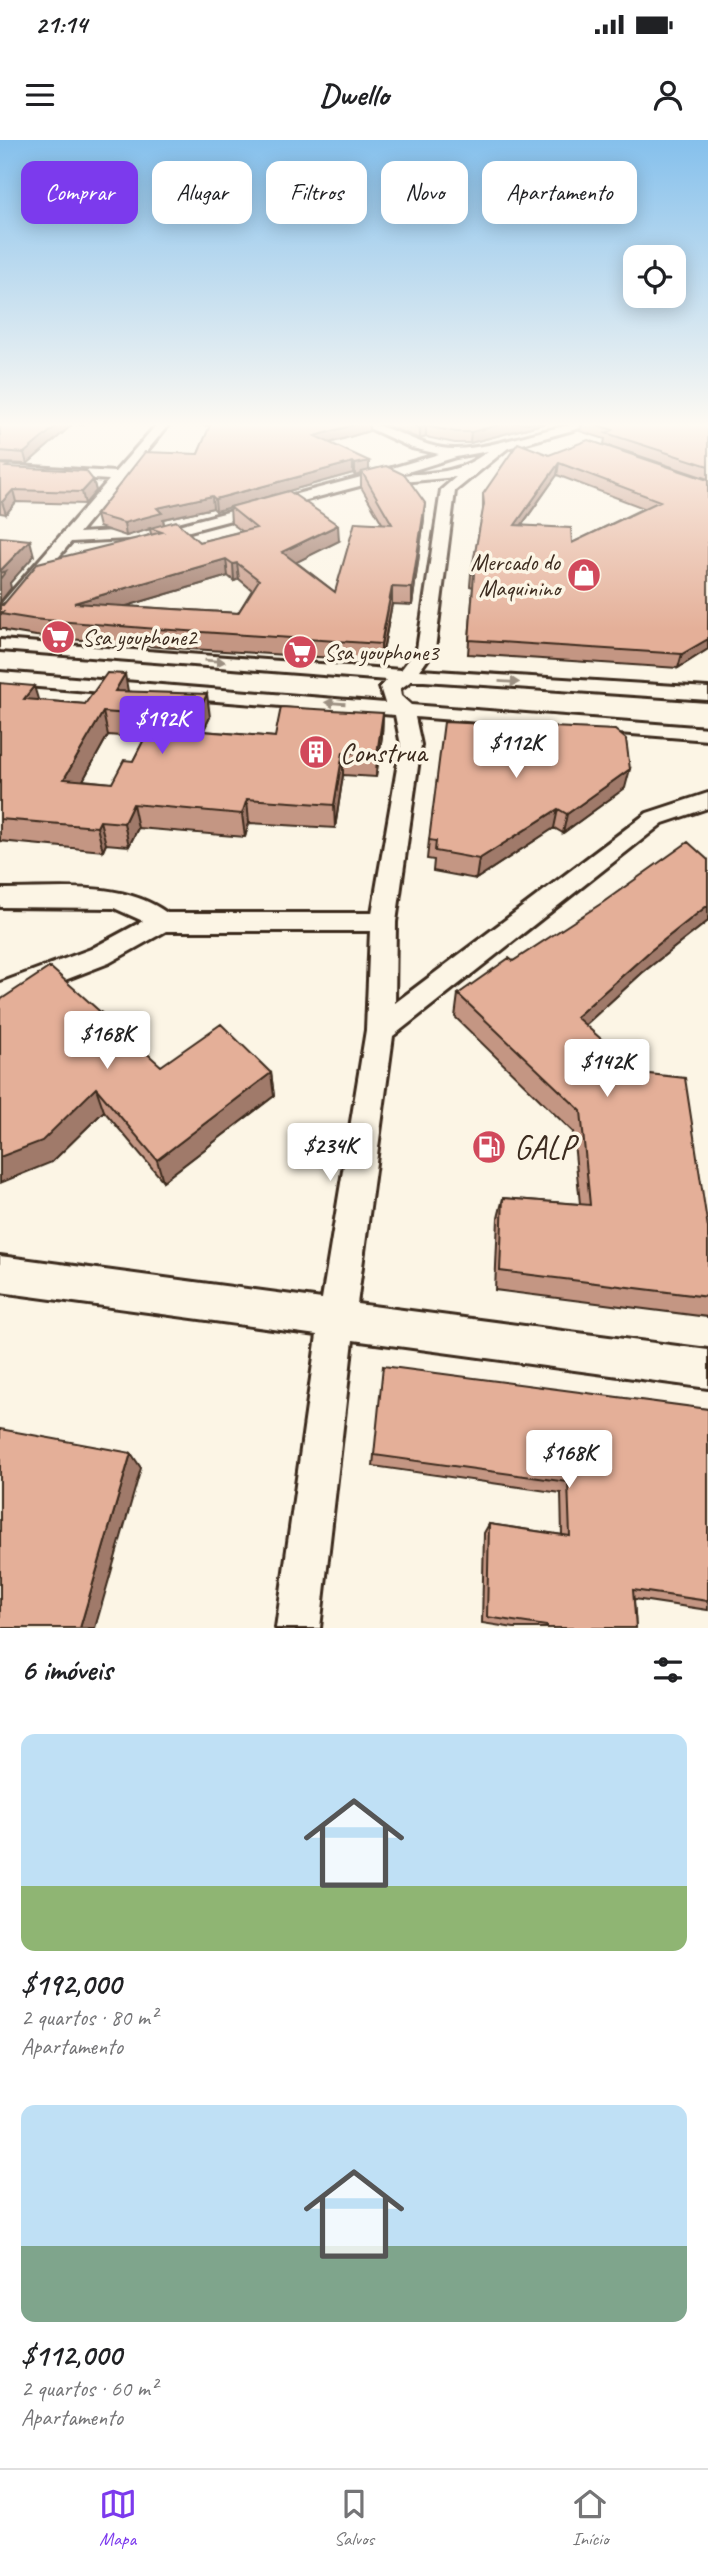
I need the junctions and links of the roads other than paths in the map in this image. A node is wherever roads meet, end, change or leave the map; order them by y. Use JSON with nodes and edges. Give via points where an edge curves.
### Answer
{"nodes":[{"id":1,"x":103,"y":492,"type":"edge"},
{"id":2,"x":318,"y":492,"type":"edge"},
{"id":3,"x":442,"y":492,"type":"edge"},
{"id":4,"x":166,"y":532,"type":"junction"},
{"id":5,"x":66,"y":538,"type":"junction"},
{"id":6,"x":45,"y":566,"type":"junction"},
{"id":7,"x":0,"y":616,"type":"edge"},
{"id":8,"x":0,"y":645,"type":"edge"},
{"id":9,"x":52,"y":648,"type":"junction"},
{"id":10,"x":426,"y":649,"type":"junction"},
{"id":11,"x":407,"y":676,"type":"junction"},
{"id":12,"x":0,"y":678,"type":"edge"},
{"id":13,"x":441,"y":678,"type":"junction"},
{"id":14,"x":36,"y":681,"type":"junction"},
{"id":15,"x":628,"y":689,"type":"junction"},
{"id":16,"x":708,"y":694,"type":"edge"},
{"id":17,"x":403,"y":708,"type":"junction"},
{"id":18,"x":434,"y":710,"type":"junction"},
{"id":19,"x":633,"y":728,"type":"junction"},
{"id":20,"x":708,"y":734,"type":"edge"},
{"id":21,"x":411,"y":745,"type":"junction"},
{"id":22,"x":708,"y":800,"type":"edge"},
{"id":23,"x":0,"y":898,"type":"edge"},
{"id":24,"x":162,"y":922,"type":"junction"},
{"id":25,"x":383,"y":922,"type":"junction"},
{"id":26,"x":0,"y":994,"type":"edge"},
{"id":27,"x":380,"y":1030,"type":"junction"},
{"id":28,"x":0,"y":1274,"type":"edge"},
{"id":29,"x":337,"y":1319,"type":"junction"},
{"id":30,"x":708,"y":1369,"type":"edge"},
{"id":31,"x":298,"y":1628,"type":"edge"}],
"edges":[{"from":1,"to":5,"type":"street"},
{"from":2,"to":4,"type":"street"},
{"from":3,"to":10,"type":"street"},
{"from":4,"to":5,"type":"street"},
{"from":4,"to":6,"type":"street"},
{"from":5,"to":6,"type":"street"},
{"from":6,"to":7,"type":"street"},
{"from":8,"to":9,"type":"street"},
{"from":9,"to":11,"type":"street","one_way":true},
{"from":9,"to":14,"type":"street"},
{"from":10,"to":11,"type":"street"},
{"from":10,"to":13,"type":"street"},
{"from":11,"to":13,"type":"street"},
{"from":11,"to":17,"type":"street","via":[[390,687],[389,694]]},
{"from":12,"to":14,"type":"street"},
{"from":13,"to":15,"type":"street","one_way":true},
{"from":13,"to":18,"type":"street","via":[[452,686],[455,696],[449,705]]},
{"from":17,"to":14,"type":"street","one_way":true},
{"from":15,"to":16,"type":"street"},
{"from":15,"to":19,"type":"street"},
{"from":17,"to":18,"type":"street"},
{"from":17,"to":21,"type":"street"},
{"from":18,"to":19,"type":"street"},
{"from":18,"to":21,"type":"street"},
{"from":19,"to":20,"type":"street"},
{"from":21,"to":25,"type":"street"},
{"from":22,"to":27,"type":"street","via":[[655,818]]},
{"from":23,"to":24,"type":"street","via":[[115,899],[144,909]]},
{"from":24,"to":25,"type":"street"},
{"from":24,"to":26,"type":"street","via":[[100,956]]},
{"from":25,"to":27,"type":"street"},
{"from":27,"to":29,"type":"street"},
{"from":28,"to":29,"type":"street"},
{"from":29,"to":30,"type":"street"},
{"from":29,"to":31,"type":"street"}]}
